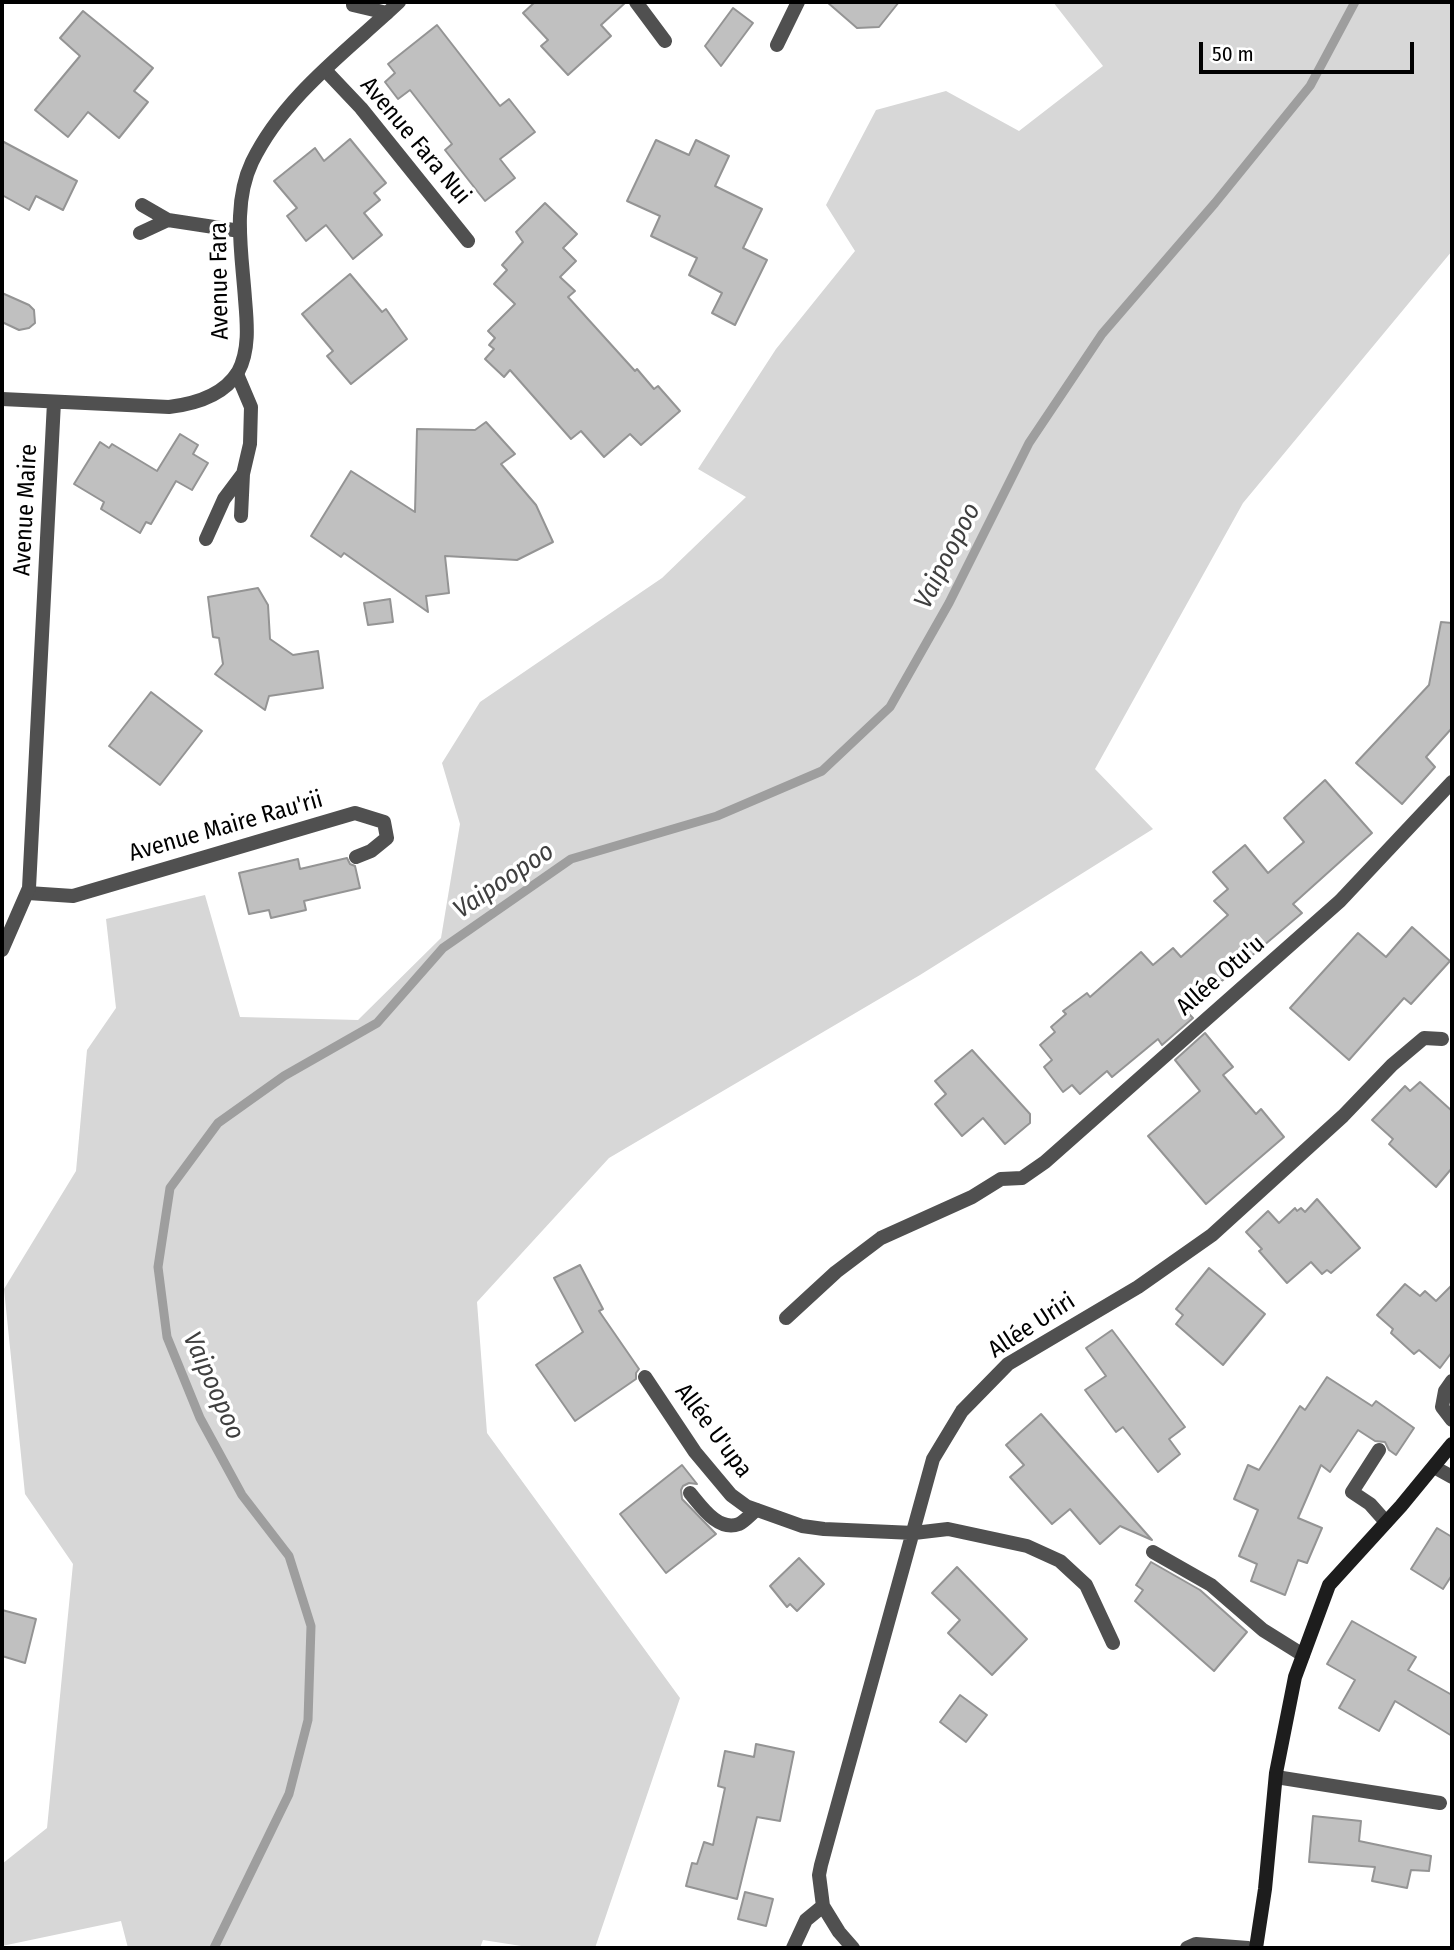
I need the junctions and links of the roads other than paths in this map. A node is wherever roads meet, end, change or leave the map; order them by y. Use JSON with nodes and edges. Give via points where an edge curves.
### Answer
{"nodes":[{"id":1,"x":399,"y":2,"type":"edge"},
{"id":2,"x":636,"y":2,"type":"edge"},
{"id":3,"x":798,"y":2,"type":"edge"},
{"id":4,"x":353,"y":5,"type":"dead end"},
{"id":5,"x":387,"y":13,"type":"junction"},
{"id":6,"x":665,"y":41,"type":"dead end"},
{"id":7,"x":777,"y":45,"type":"dead end"},
{"id":8,"x":325,"y":70,"type":"junction"},
{"id":9,"x":142,"y":205,"type":"dead end"},
{"id":10,"x":168,"y":220,"type":"junction"},
{"id":11,"x":240,"y":231,"type":"junction"},
{"id":12,"x":140,"y":233,"type":"dead end"},
{"id":13,"x":468,"y":241,"type":"dead end"},
{"id":14,"x":237,"y":374,"type":"junction"},
{"id":15,"x":2,"y":399,"type":"edge"},
{"id":16,"x":54,"y":402,"type":"junction"},
{"id":17,"x":243,"y":474,"type":"junction"},
{"id":18,"x":241,"y":516,"type":"dead end"},
{"id":19,"x":206,"y":538,"type":"dead end"},
{"id":20,"x":1452,"y":782,"type":"edge"},
{"id":21,"x":356,"y":857,"type":"dead end"},
{"id":22,"x":28,"y":893,"type":"junction"},
{"id":23,"x":2,"y":950,"type":"edge"},
{"id":24,"x":1442,"y":1038,"type":"dead end"},
{"id":25,"x":786,"y":1318,"type":"dead end"},
{"id":26,"x":645,"y":1377,"type":"dead end"},
{"id":27,"x":1452,"y":1381,"type":"edge"},
{"id":28,"x":1452,"y":1419,"type":"edge"},
{"id":29,"x":1452,"y":1444,"type":"edge"},
{"id":30,"x":1379,"y":1450,"type":"dead end"},
{"id":31,"x":1434,"y":1466,"type":"junction"},
{"id":32,"x":1452,"y":1477,"type":"edge"},
{"id":33,"x":690,"y":1493,"type":"dead end"},
{"id":34,"x":757,"y":1510,"type":"junction"},
{"id":35,"x":1386,"y":1522,"type":"junction"},
{"id":36,"x":914,"y":1533,"type":"junction"},
{"id":37,"x":1153,"y":1552,"type":"dead end"},
{"id":38,"x":1112,"y":1643,"type":"dead end"},
{"id":39,"x":1303,"y":1655,"type":"junction"},
{"id":40,"x":1276,"y":1777,"type":"junction"},
{"id":41,"x":1440,"y":1803,"type":"dead end"},
{"id":42,"x":822,"y":1906,"type":"junction"},
{"id":43,"x":793,"y":1948,"type":"edge"},
{"id":44,"x":853,"y":1948,"type":"edge"},
{"id":45,"x":1187,"y":1948,"type":"edge"},
{"id":46,"x":1248,"y":1948,"type":"edge"},
{"id":47,"x":1256,"y":1948,"type":"edge"}],
"edges":[{"from":1,"to":5,"type":"street","name":"Avenue Fara"},
{"from":2,"to":6,"type":"street"},
{"from":3,"to":7,"type":"street"},
{"from":4,"to":5,"type":"street"},
{"from":5,"to":8,"type":"street","name":"Avenue Fara"},
{"from":8,"to":11,"type":"street","name":"Avenue Fara","via":[[269,131],[251,163],[242,188]]},
{"from":8,"to":13,"type":"street","name":"Avenue Fara Nui"},
{"from":9,"to":10,"type":"street"},
{"from":10,"to":11,"type":"street"},
{"from":10,"to":12,"type":"street"},
{"from":11,"to":14,"type":"street","name":"Avenue Fara","via":[[248,328]]},
{"from":14,"to":16,"type":"street","name":"Avenue Fara","via":[[205,399],[187,405]]},
{"from":14,"to":17,"type":"street","via":[[251,407]]},
{"from":15,"to":16,"type":"street","name":"Avenue Fara"},
{"from":16,"to":22,"type":"street","name":"Avenue Maire"},
{"from":17,"to":18,"type":"street"},
{"from":17,"to":19,"type":"street","via":[[224,499]]},
{"from":20,"to":25,"type":"street","name":"Allée Otu'u","via":[[1340,901],[1045,1161],[1022,1178],[1001,1179],[881,1238]]},
{"from":21,"to":22,"type":"street","name":"Avenue Maire Rau'rii","via":[[387,838],[384,822],[355,813],[72,896]]},
{"from":22,"to":23,"type":"street","name":"Avenue Maire"},
{"from":24,"to":36,"type":"street","name":"Allée Uriri","via":[[1424,1038],[1392,1065],[1212,1235],[1138,1287],[1008,1364],[962,1411],[933,1459]]},
{"from":26,"to":34,"type":"street","name":"Allée U'upa","via":[[695,1452],[731,1495]]},
{"from":27,"to":28,"type":"street","via":[[1441,1407]]},
{"from":29,"to":31,"type":"main road"},
{"from":30,"to":35,"type":"street","via":[[1352,1492]]},
{"from":31,"to":32,"type":"street"},
{"from":31,"to":35,"type":"main road"},
{"from":33,"to":34,"type":"street","via":[[706,1512],[729,1525],[740,1524]]},
{"from":34,"to":36,"type":"street","name":"Allée U'upa","via":[[824,1530]]},
{"from":35,"to":39,"type":"main road","via":[[1329,1585]]},
{"from":36,"to":38,"type":"street","name":"Allée U'upa","via":[[948,1528],[990,1536],[1060,1561],[1086,1586]]},
{"from":36,"to":42,"type":"street","name":"Allée Uriri","via":[[821,1865]]},
{"from":37,"to":39,"type":"street","via":[[1211,1585],[1264,1630]]},
{"from":39,"to":40,"type":"main road"},
{"from":40,"to":41,"type":"street"},
{"from":40,"to":47,"type":"main road"},
{"from":42,"to":43,"type":"street","via":[[806,1920]]},
{"from":42,"to":44,"type":"street"},
{"from":45,"to":46,"type":"street","via":[[1196,1944]]}]}
